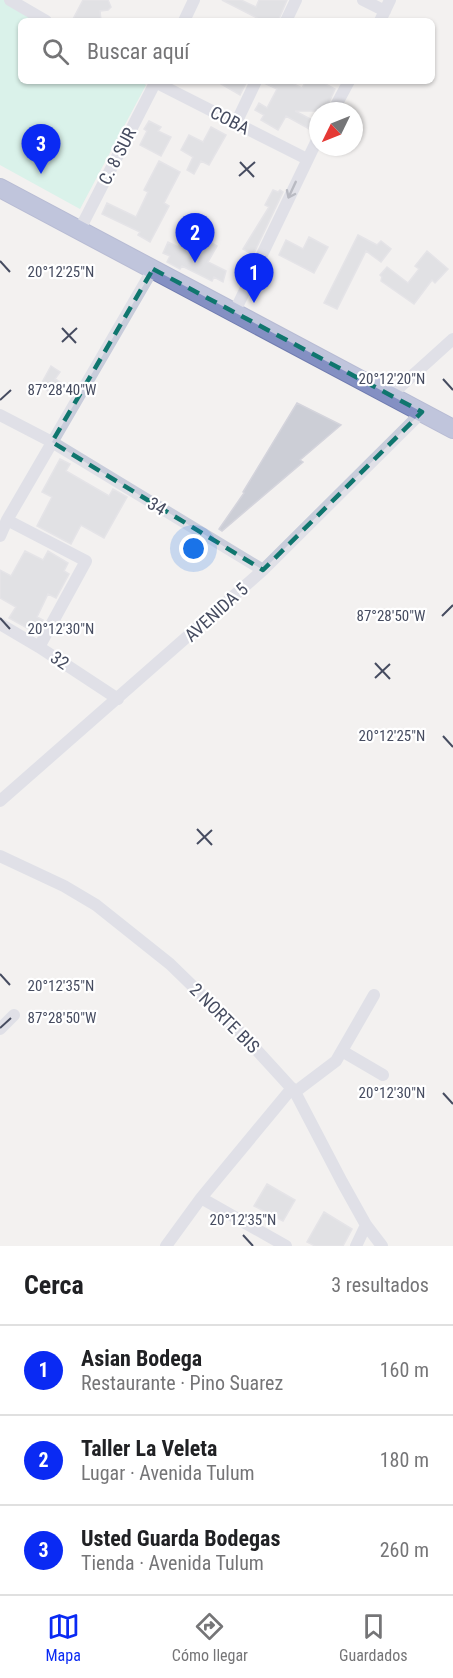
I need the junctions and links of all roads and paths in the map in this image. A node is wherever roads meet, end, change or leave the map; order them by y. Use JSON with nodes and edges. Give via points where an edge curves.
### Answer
{"nodes":[{"id":1,"x":194,"y":0,"type":"edge"},
{"id":2,"x":296,"y":0,"type":"edge"},
{"id":3,"x":363,"y":0,"type":"edge"},
{"id":4,"x":17,"y":2,"type":"edge"},
{"id":5,"x":385,"y":11,"type":"edge"},
{"id":6,"x":41,"y":18,"type":"edge"},
{"id":7,"x":185,"y":18,"type":"edge"},
{"id":8,"x":287,"y":18,"type":"edge"},
{"id":9,"x":153,"y":84,"type":"edge"},
{"id":10,"x":161,"y":84,"type":"edge"},
{"id":11,"x":255,"y":84,"type":"edge"},
{"id":12,"x":347,"y":84,"type":"edge"},
{"id":13,"x":338,"y":102,"type":"edge"},
{"id":14,"x":236,"y":123,"type":"junction"},
{"id":15,"x":309,"y":154,"type":"edge"},
{"id":16,"x":306,"y":159,"type":"junction"},
{"id":17,"x":0,"y":188,"type":"edge"},
{"id":18,"x":79,"y":231,"type":"junction"},
{"id":19,"x":153,"y":269,"type":"junction"},
{"id":20,"x":234,"y":313,"type":"junction"},
{"id":21,"x":453,"y":339,"type":"edge"},
{"id":22,"x":391,"y":395,"type":"junction"},
{"id":23,"x":422,"y":412,"type":"junction"},
{"id":24,"x":0,"y":415,"type":"edge"},
{"id":25,"x":453,"y":429,"type":"edge"},
{"id":26,"x":52,"y":442,"type":"junction"},
{"id":27,"x":7,"y":520,"type":"junction"},
{"id":28,"x":0,"y":536,"type":"edge"},
{"id":29,"x":263,"y":570,"type":"junction"},
{"id":30,"x":0,"y":624,"type":"edge"},
{"id":31,"x":39,"y":647,"type":"junction"},
{"id":32,"x":118,"y":699,"type":"junction"},
{"id":33,"x":0,"y":801,"type":"edge"},
{"id":34,"x":0,"y":856,"type":"edge"},
{"id":35,"x":374,"y":995,"type":"dead end"},
{"id":36,"x":14,"y":1015,"type":"dead end"},
{"id":37,"x":0,"y":1029,"type":"edge"},
{"id":38,"x":342,"y":1051,"type":"junction"},
{"id":39,"x":383,"y":1075,"type":"dead end"},
{"id":40,"x":294,"y":1090,"type":"junction"},
{"id":41,"x":201,"y":1197,"type":"junction"},
{"id":42,"x":366,"y":1225,"type":"junction"},
{"id":43,"x":166,"y":1246,"type":"edge"},
{"id":44,"x":286,"y":1246,"type":"edge"},
{"id":45,"x":356,"y":1246,"type":"edge"},
{"id":46,"x":382,"y":1246,"type":"edge"}],
"edges":[{"from":1,"to":7,"type":"street"},
{"from":2,"to":8,"type":"street"},
{"from":3,"to":5,"type":"street"},
{"from":4,"to":6,"type":"street"},
{"from":9,"to":18,"type":"street","name":"C. 8 SUR"},
{"from":10,"to":14,"type":"street","name":"COBA"},
{"from":11,"to":14,"type":"street"},
{"from":12,"to":13,"type":"street"},
{"from":14,"to":16,"type":"street","name":"COBA"},
{"from":15,"to":16,"type":"street"},
{"from":16,"to":20,"type":"street","one_way":true},
{"from":17,"to":18,"type":"highway"},
{"from":18,"to":19,"type":"highway"},
{"from":19,"to":20,"type":"highway"},
{"from":19,"to":26,"type":"street"},
{"from":20,"to":22,"type":"highway"},
{"from":21,"to":22,"type":"street"},
{"from":22,"to":23,"type":"highway"},
{"from":23,"to":25,"type":"highway"},
{"from":23,"to":29,"type":"street","name":"AVENIDA 5"},
{"from":24,"to":26,"type":"street","name":"34"},
{"from":26,"to":27,"type":"street"},
{"from":26,"to":29,"type":"street","name":"34"},
{"from":27,"to":28,"type":"street"},
{"from":27,"to":31,"type":"street","via":[[86,561]]},
{"from":29,"to":32,"type":"street","name":"AVENIDA 5"},
{"from":30,"to":31,"type":"street","name":"32"},
{"from":31,"to":32,"type":"street","name":"32"},
{"from":32,"to":33,"type":"street","name":"AVENIDA 5"},
{"from":34,"to":40,"type":"street","name":"2 NORTE BIS","via":[[64,886],[139,938],[207,999]]},
{"from":35,"to":38,"type":"street"},
{"from":36,"to":37,"type":"street"},
{"from":38,"to":39,"type":"street"},
{"from":38,"to":40,"type":"street","via":[[331,1065]]},
{"from":40,"to":41,"type":"street"},
{"from":40,"to":42,"type":"street","name":"2 NORTE BIS"},
{"from":41,"to":43,"type":"street"},
{"from":41,"to":44,"type":"street"},
{"from":42,"to":45,"type":"street"},
{"from":42,"to":46,"type":"street","name":"2 NORTE BIS"}]}
